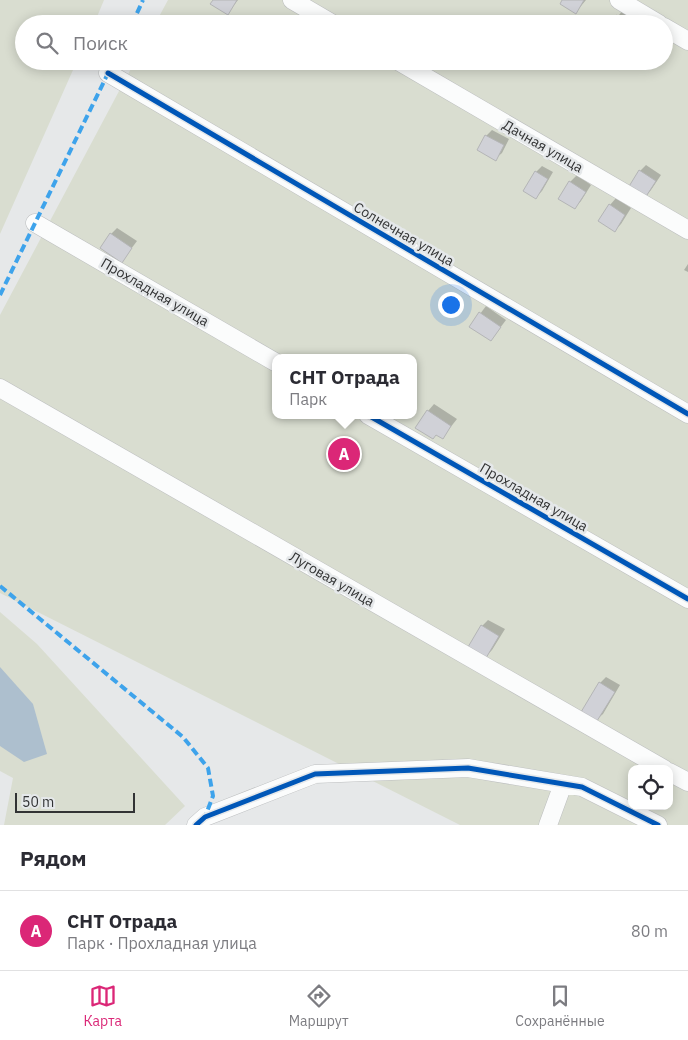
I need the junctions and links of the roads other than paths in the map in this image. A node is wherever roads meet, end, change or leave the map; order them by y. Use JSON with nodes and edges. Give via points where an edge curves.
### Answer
{"nodes":[{"id":1,"x":292,"y":0,"type":"edge"},
{"id":2,"x":619,"y":0,"type":"edge"},
{"id":3,"x":318,"y":15,"type":"edge"},
{"id":4,"x":644,"y":15,"type":"edge"},
{"id":5,"x":673,"y":32,"type":"edge"},
{"id":6,"x":688,"y":41,"type":"edge"},
{"id":7,"x":413,"y":70,"type":"edge"},
{"id":8,"x":108,"y":73,"type":"dead end"},
{"id":9,"x":35,"y":223,"type":"dead end"},
{"id":10,"x":688,"y":230,"type":"edge"},
{"id":11,"x":272,"y":360,"type":"edge"},
{"id":12,"x":0,"y":388,"type":"edge"},
{"id":13,"x":688,"y":414,"type":"edge"},
{"id":14,"x":375,"y":419,"type":"edge"},
{"id":15,"x":688,"y":599,"type":"edge"},
{"id":16,"x":657,"y":765,"type":"edge"},
{"id":17,"x":673,"y":774,"type":"edge"},
{"id":18,"x":688,"y":782,"type":"edge"},
{"id":19,"x":563,"y":784,"type":"junction"},
{"id":20,"x":196,"y":825,"type":"edge"},
{"id":21,"x":548,"y":825,"type":"edge"},
{"id":22,"x":658,"y":825,"type":"edge"}],
"edges":[{"from":1,"to":3,"type":"street"},
{"from":2,"to":4,"type":"street"},
{"from":5,"to":6,"type":"street"},
{"from":7,"to":10,"type":"street","name":"Дачная улица"},
{"from":8,"to":13,"type":"street","name":"Солнечная улица"},
{"from":9,"to":11,"type":"street","name":"Прохладная улица"},
{"from":12,"to":16,"type":"street","name":"Луговая улица"},
{"from":14,"to":15,"type":"street","name":"Прохладная улица"},
{"from":17,"to":18,"type":"street"},
{"from":19,"to":20,"type":"street","via":[[468,768],[315,774],[205,817]]},
{"from":19,"to":21,"type":"street"},
{"from":19,"to":22,"type":"street","via":[[582,787]]}]}
